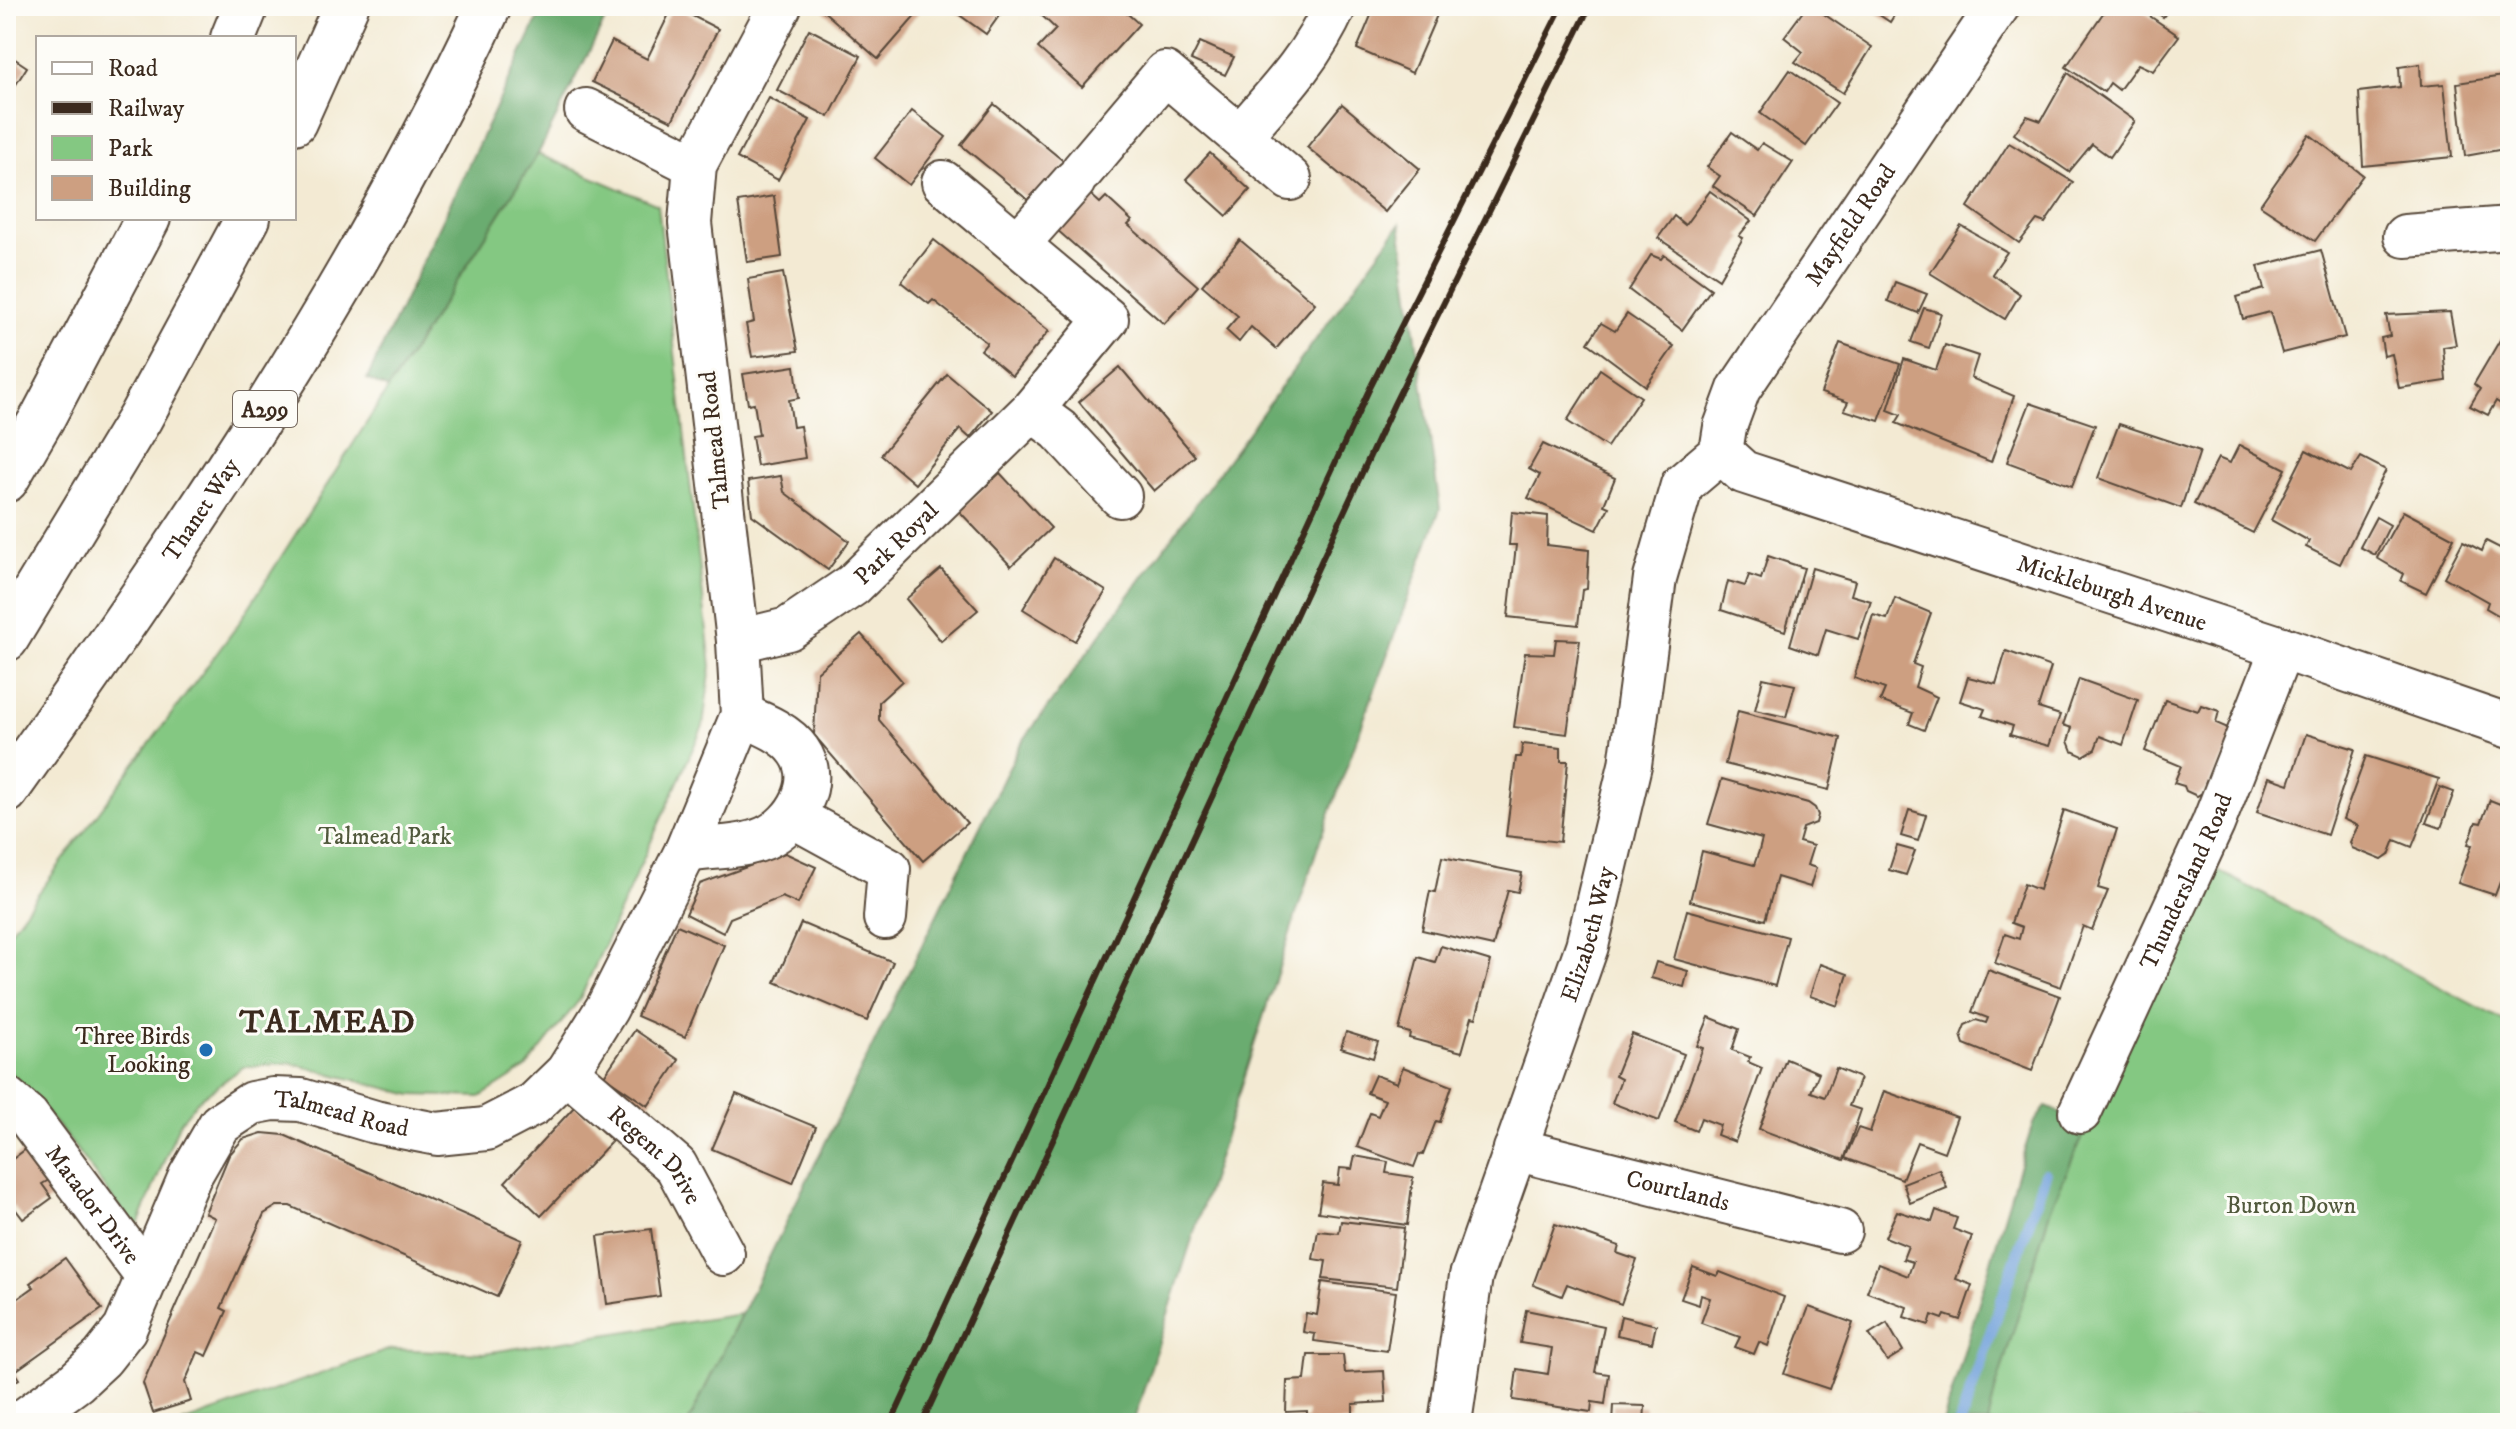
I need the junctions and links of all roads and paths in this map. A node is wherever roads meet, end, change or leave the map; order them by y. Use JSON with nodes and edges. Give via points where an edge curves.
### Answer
{"nodes":[{"id":1,"x":246,"y":6,"type":"edge"},
{"id":2,"x":346,"y":6,"type":"edge"},
{"id":3,"x":489,"y":6,"type":"edge"},
{"id":4,"x":780,"y":6,"type":"edge"},
{"id":5,"x":1335,"y":6,"type":"edge"},
{"id":6,"x":1998,"y":6,"type":"edge"},
{"id":7,"x":234,"y":36,"type":"edge"},
{"id":8,"x":586,"y":110,"type":"dead end"},
{"id":9,"x":296,"y":118,"type":"edge"},
{"id":10,"x":1240,"y":136,"type":"junction"},
{"id":11,"x":695,"y":165,"type":"junction"},
{"id":12,"x":1290,"y":179,"type":"dead end"},
{"id":13,"x":943,"y":182,"type":"dead end"},
{"id":14,"x":147,"y":220,"type":"edge"},
{"id":15,"x":247,"y":220,"type":"edge"},
{"id":16,"x":2510,"y":228,"type":"edge"},
{"id":17,"x":2405,"y":236,"type":"dead end"},
{"id":18,"x":1018,"y":244,"type":"junction"},
{"id":19,"x":1032,"y":410,"type":"junction"},
{"id":20,"x":1721,"y":452,"type":"junction"},
{"id":21,"x":6,"y":480,"type":"edge"},
{"id":22,"x":1120,"y":496,"type":"dead end"},
{"id":23,"x":6,"y":639,"type":"edge"},
{"id":24,"x":738,"y":641,"type":"junction"},
{"id":25,"x":2282,"y":648,"type":"junction"},
{"id":26,"x":742,"y":715,"type":"junction"},
{"id":27,"x":2510,"y":727,"type":"edge"},
{"id":28,"x":6,"y":791,"type":"edge"},
{"id":29,"x":794,"y":817,"type":"junction"},
{"id":30,"x":686,"y":851,"type":"junction"},
{"id":31,"x":885,"y":918,"type":"dead end"},
{"id":32,"x":567,"y":1072,"type":"junction"},
{"id":33,"x":6,"y":1098,"type":"edge"},
{"id":34,"x":2080,"y":1112,"type":"dead end"},
{"id":35,"x":1515,"y":1149,"type":"junction"},
{"id":36,"x":1840,"y":1231,"type":"dead end"},
{"id":37,"x":723,"y":1254,"type":"dead end"},
{"id":38,"x":147,"y":1277,"type":"junction"},
{"id":39,"x":20,"y":1423,"type":"edge"},
{"id":40,"x":1450,"y":1423,"type":"edge"}],
"edges":[{"from":1,"to":7,"type":"highway"},
{"from":2,"to":9,"type":"highway"},
{"from":3,"to":28,"type":"highway","name":"Thanet Way","number":"A299","via":[[363,248],[273,396]]},
{"from":4,"to":11,"type":"street","name":"Talmead Road"},
{"from":5,"to":10,"type":"street","via":[[1304,63]]},
{"from":6,"to":20,"type":"street","name":"Mayfield Road","via":[[1739,389]]},
{"from":8,"to":11,"type":"street"},
{"from":10,"to":12,"type":"street"},
{"from":10,"to":18,"type":"street","via":[[1165,73]]},
{"from":11,"to":24,"type":"street","name":"Talmead Road","via":[[690,223]]},
{"from":13,"to":18,"type":"street","name":"Park Royal"},
{"from":14,"to":21,"type":"highway"},
{"from":15,"to":23,"type":"highway","via":[[140,418]]},
{"from":16,"to":17,"type":"street"},
{"from":18,"to":19,"type":"street","name":"Park Royal","via":[[1107,319]]},
{"from":19,"to":22,"type":"street","via":[[1059,430]]},
{"from":19,"to":24,"type":"street","name":"Park Royal","via":[[853,585],[788,629]]},
{"from":20,"to":25,"type":"street","name":"Mickleburgh Avenue","via":[[1743,472]]},
{"from":20,"to":35,"type":"street","name":"Elizabeth Way","via":[[1682,485],[1678,498],[1655,578],[1630,765],[1587,946]]},
{"from":24,"to":26,"type":"street","name":"Talmead Road"},
{"from":25,"to":27,"type":"street","name":"Mickleburgh Avenue"},
{"from":25,"to":34,"type":"street","name":"Thundersland Road","via":[[2213,824]]},
{"from":26,"to":29,"type":"street","via":[[773,729],[799,750],[807,769],[804,798]]},
{"from":26,"to":30,"type":"street","name":"Talmead Road"},
{"from":29,"to":30,"type":"street","via":[[765,838]]},
{"from":29,"to":31,"type":"street","via":[[889,869]]},
{"from":30,"to":32,"type":"street","name":"Talmead Road","via":[[607,1008]]},
{"from":32,"to":37,"type":"street","name":"Regent Drive","via":[[676,1166]]},
{"from":32,"to":38,"type":"street","name":"Talmead Road","via":[[534,1104],[486,1129],[437,1134],[301,1100],[252,1103],[220,1124],[190,1176]]},
{"from":33,"to":38,"type":"street","name":"Matador Drive","via":[[28,1117]]},
{"from":35,"to":36,"type":"street","name":"Courtlands"},
{"from":35,"to":40,"type":"street","name":"Elizabeth Way","via":[[1471,1276]]},
{"from":38,"to":39,"type":"street","name":"Talmead Road","via":[[125,1329],[102,1358]]}]}
